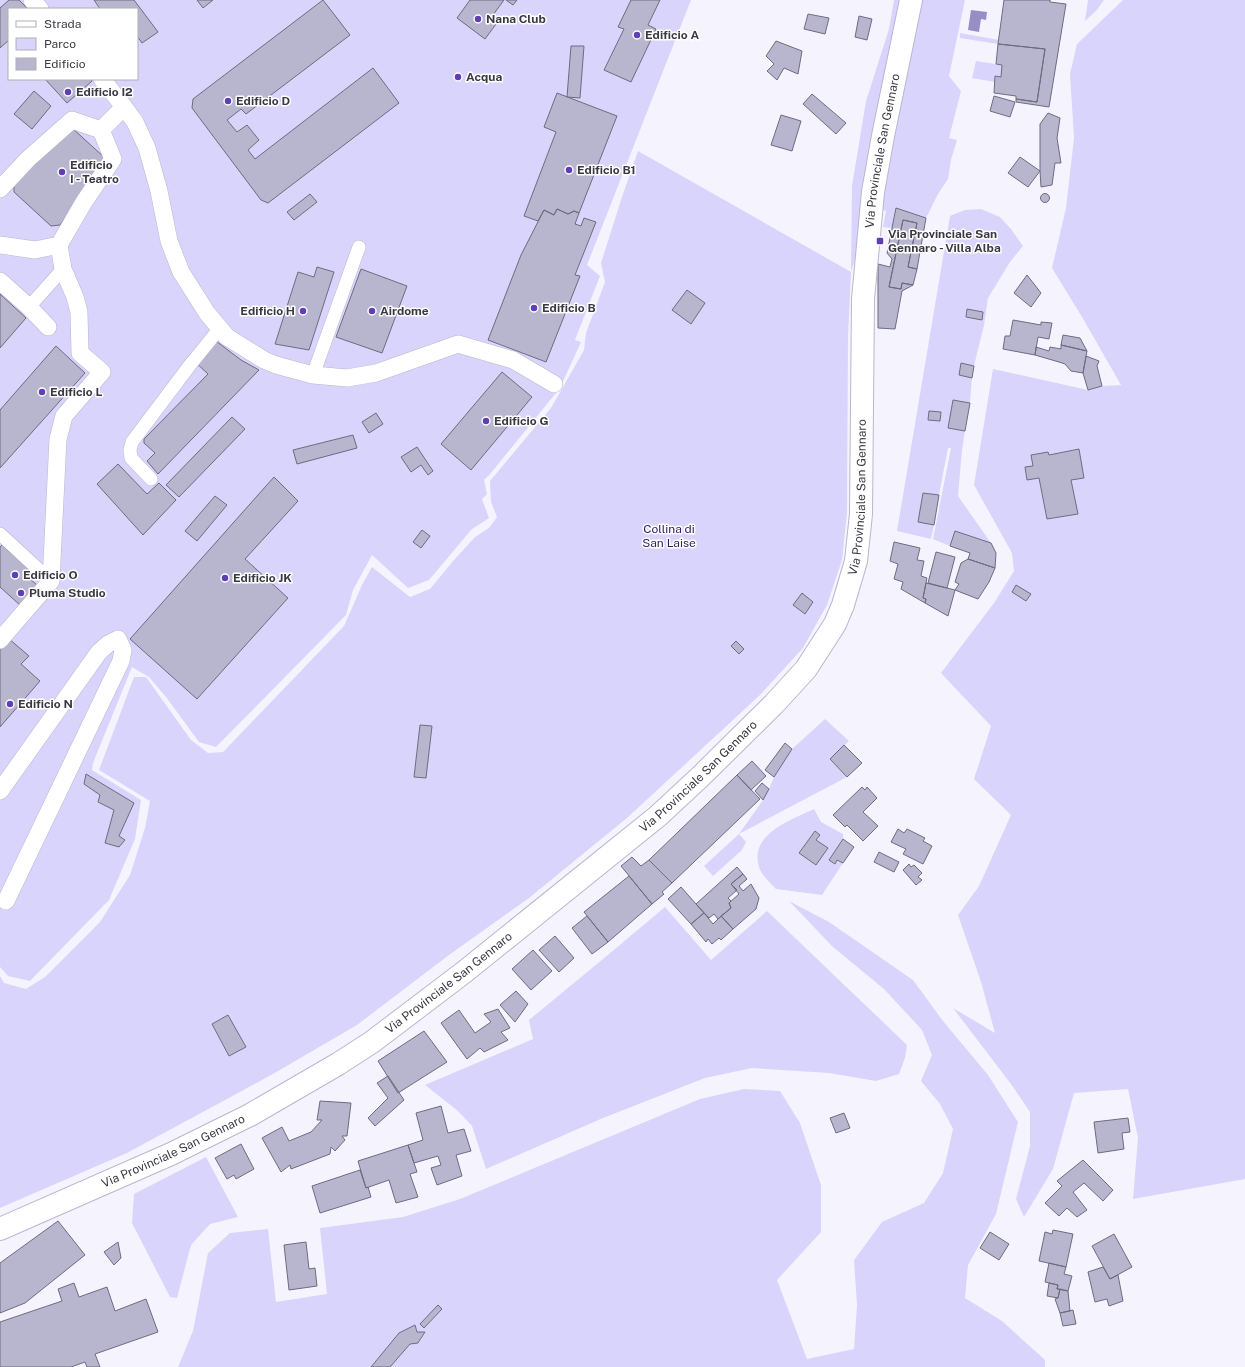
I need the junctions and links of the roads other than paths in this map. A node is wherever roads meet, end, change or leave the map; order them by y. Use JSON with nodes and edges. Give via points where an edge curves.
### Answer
{"nodes":[{"id":1,"x":32,"y":0,"type":"edge"},
{"id":2,"x":911,"y":0,"type":"edge"},
{"id":3,"x":39,"y":8,"type":"edge"},
{"id":4,"x":103,"y":80,"type":"edge"},
{"id":5,"x":124,"y":107,"type":"junction"},
{"id":6,"x":101,"y":130,"type":"junction"},
{"id":7,"x":0,"y":189,"type":"edge"},
{"id":8,"x":0,"y":244,"type":"edge"},
{"id":9,"x":59,"y":246,"type":"junction"},
{"id":10,"x":359,"y":247,"type":"dead end"},
{"id":11,"x":63,"y":269,"type":"junction"},
{"id":12,"x":0,"y":281,"type":"edge"},
{"id":13,"x":29,"y":307,"type":"junction"},
{"id":14,"x":48,"y":327,"type":"dead end"},
{"id":15,"x":220,"y":328,"type":"junction"},
{"id":16,"x":313,"y":375,"type":"junction"},
{"id":17,"x":554,"y":384,"type":"dead end"},
{"id":18,"x":151,"y":479,"type":"dead end"},
{"id":19,"x":0,"y":534,"type":"edge"},
{"id":20,"x":52,"y":581,"type":"junction"},
{"id":21,"x":0,"y":640,"type":"edge"},
{"id":22,"x":0,"y":791,"type":"edge"},
{"id":23,"x":6,"y":901,"type":"dead end"},
{"id":24,"x":0,"y":1229,"type":"edge"}],
"edges":[{"from":1,"to":3,"type":"street"},
{"from":2,"to":24,"type":"main road","name":"Via Provinciale San Gennaro","via":[[873,192],[863,299],[860,514],[856,561],[835,624],[806,669],[769,709],[658,816],[463,974],[372,1042],[250,1115],[170,1154]]},
{"from":4,"to":5,"type":"street"},
{"from":5,"to":6,"type":"street"},
{"from":5,"to":15,"type":"street","via":[[147,148],[169,240],[181,272],[207,313]]},
{"from":6,"to":7,"type":"street","via":[[72,120],[28,159]]},
{"from":6,"to":9,"type":"street","via":[[113,159]]},
{"from":8,"to":9,"type":"street","via":[[35,250]]},
{"from":9,"to":11,"type":"street"},
{"from":10,"to":16,"type":"street"},
{"from":11,"to":13,"type":"street"},
{"from":11,"to":20,"type":"street","via":[[79,312],[80,353],[102,372],[64,416],[58,439]]},
{"from":12,"to":13,"type":"street"},
{"from":13,"to":14,"type":"street"},
{"from":15,"to":16,"type":"street","via":[[227,337],[264,360]]},
{"from":15,"to":18,"type":"street","via":[[132,442],[131,458]]},
{"from":16,"to":17,"type":"street","via":[[347,378],[376,373],[458,344],[513,360]]},
{"from":19,"to":20,"type":"street"},
{"from":20,"to":21,"type":"street"},
{"from":22,"to":23,"type":"street","via":[[91,662],[108,644],[118,639],[123,650],[121,661]]}]}
